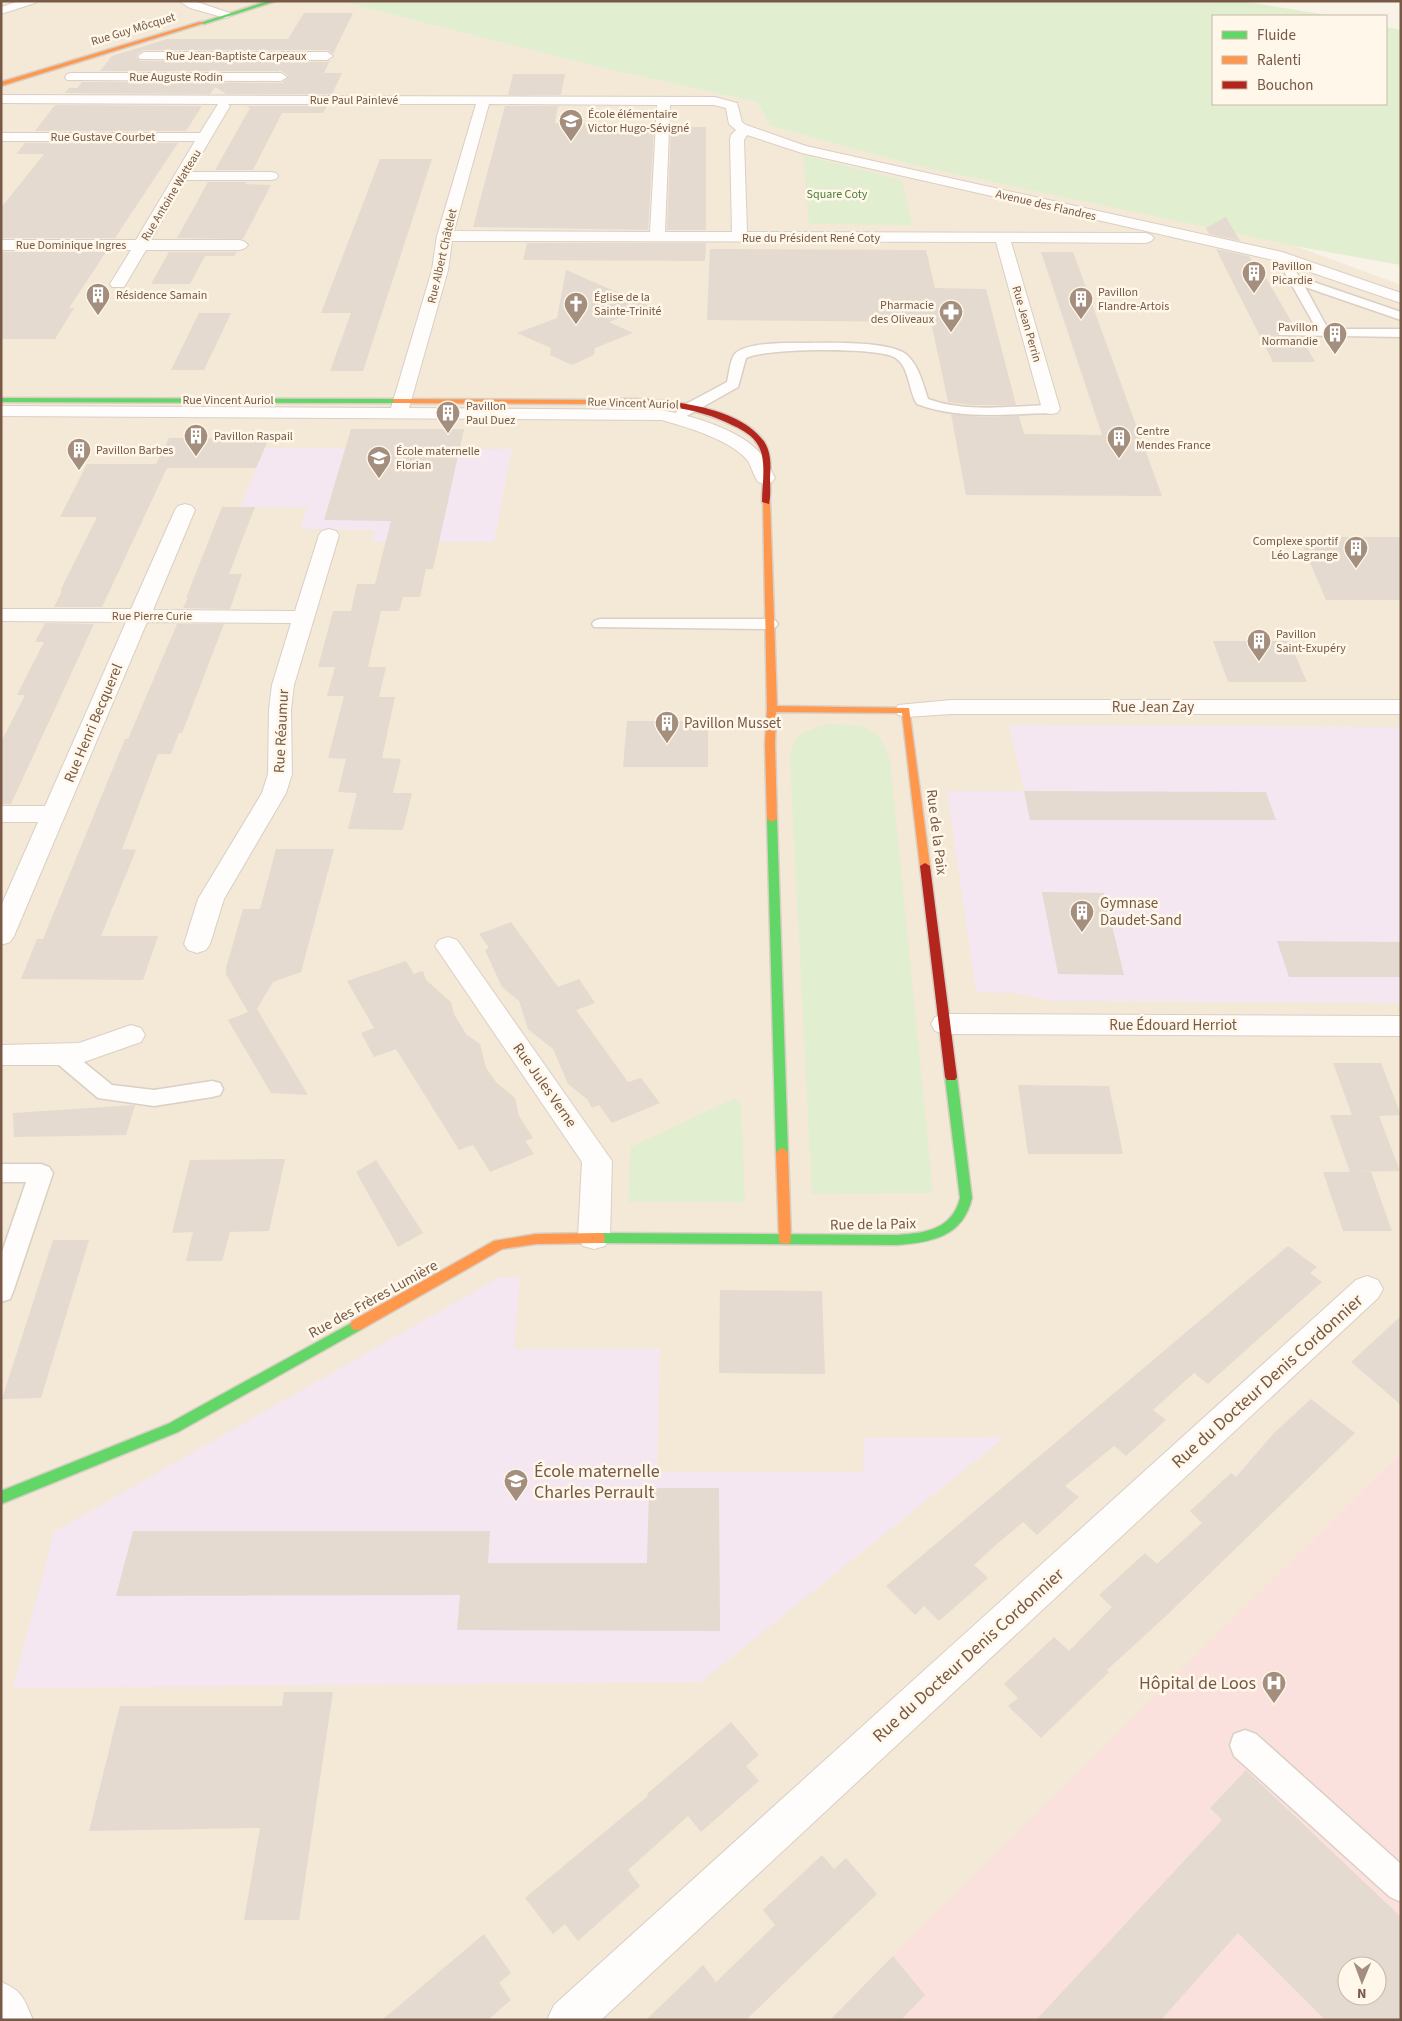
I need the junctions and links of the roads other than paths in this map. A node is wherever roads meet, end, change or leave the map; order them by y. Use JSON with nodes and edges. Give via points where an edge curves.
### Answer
{"nodes":[{"id":1,"x":31,"y":1,"type":"edge"},
{"id":2,"x":185,"y":1,"type":"edge"},
{"id":3,"x":274,"y":1,"type":"edge"},
{"id":4,"x":4,"y":9,"type":"edge"},
{"id":5,"x":226,"y":15,"type":"junction"},
{"id":6,"x":144,"y":56,"type":"dead end"},
{"id":7,"x":292,"y":56,"type":"junction"},
{"id":8,"x":327,"y":56,"type":"dead end"},
{"id":9,"x":71,"y":77,"type":"dead end"},
{"id":10,"x":281,"y":77,"type":"junction"},
{"id":11,"x":23,"y":78,"type":"junction"},
{"id":12,"x":1,"y":84,"type":"edge"},
{"id":13,"x":1,"y":99,"type":"edge"},
{"id":14,"x":32,"y":99,"type":"junction"},
{"id":15,"x":268,"y":100,"type":"junction"},
{"id":16,"x":484,"y":100,"type":"junction"},
{"id":17,"x":664,"y":101,"type":"junction"},
{"id":18,"x":223,"y":106,"type":"dead end"},
{"id":19,"x":23,"y":111,"type":"dead end"},
{"id":20,"x":13,"y":124,"type":"dead end"},
{"id":21,"x":745,"y":130,"type":"junction"},
{"id":22,"x":2,"y":137,"type":"edge"},
{"id":23,"x":204,"y":137,"type":"junction"},
{"id":24,"x":182,"y":176,"type":"junction"},
{"id":25,"x":270,"y":176,"type":"dead end"},
{"id":26,"x":1178,"y":235,"type":"junction"},
{"id":27,"x":445,"y":236,"type":"junction"},
{"id":28,"x":657,"y":237,"type":"junction"},
{"id":29,"x":740,"y":238,"type":"junction"},
{"id":30,"x":1002,"y":238,"type":"junction"},
{"id":31,"x":1,"y":245,"type":"edge"},
{"id":32,"x":141,"y":245,"type":"junction"},
{"id":33,"x":240,"y":245,"type":"dead end"},
{"id":34,"x":1282,"y":257,"type":"junction"},
{"id":35,"x":1294,"y":278,"type":"junction"},
{"id":36,"x":118,"y":284,"type":"dead end"},
{"id":37,"x":1401,"y":298,"type":"edge"},
{"id":38,"x":1401,"y":316,"type":"edge"},
{"id":39,"x":1284,"y":332,"type":"dead end"},
{"id":40,"x":1324,"y":332,"type":"junction"},
{"id":41,"x":1401,"y":333,"type":"edge"},
{"id":42,"x":1,"y":400,"type":"edge"},
{"id":43,"x":401,"y":407,"type":"junction"},
{"id":44,"x":691,"y":407,"type":"junction"},
{"id":45,"x":1051,"y":409,"type":"joint"},
{"id":46,"x":1,"y":411,"type":"edge"},
{"id":47,"x":676,"y":418,"type":"junction"},
{"id":48,"x":765,"y":478,"type":"junction"},
{"id":49,"x":185,"y":510,"type":"dead end"},
{"id":50,"x":329,"y":535,"type":"dead end"},
{"id":51,"x":1,"y":615,"type":"edge"},
{"id":52,"x":140,"y":616,"type":"junction"},
{"id":53,"x":304,"y":617,"type":"junction"},
{"id":54,"x":600,"y":624,"type":"dead end"},
{"id":55,"x":770,"y":624,"type":"junction"},
{"id":56,"x":1401,"y":707,"type":"edge"},
{"id":57,"x":772,"y":709,"type":"junction"},
{"id":58,"x":906,"y":710,"type":"junction"},
{"id":59,"x":1,"y":814,"type":"edge"},
{"id":60,"x":54,"y":814,"type":"junction"},
{"id":61,"x":1,"y":936,"type":"edge"},
{"id":62,"x":197,"y":944,"type":"dead end"},
{"id":63,"x":448,"y":946,"type":"dead end"},
{"id":64,"x":946,"y":1024,"type":"junction"},
{"id":65,"x":1401,"y":1026,"type":"edge"},
{"id":66,"x":131,"y":1036,"type":"dead end"},
{"id":67,"x":1,"y":1055,"type":"edge"},
{"id":68,"x":60,"y":1055,"type":"junction"},
{"id":69,"x":212,"y":1088,"type":"dead end"},
{"id":70,"x":1,"y":1173,"type":"edge"},
{"id":71,"x":594,"y":1237,"type":"junction"},
{"id":72,"x":786,"y":1240,"type":"junction"},
{"id":73,"x":1368,"y":1289,"type":"dead end"},
{"id":74,"x":1,"y":1292,"type":"edge"},
{"id":75,"x":1,"y":1498,"type":"edge"},
{"id":76,"x":1245,"y":1745,"type":"dead end"},
{"id":77,"x":1401,"y":1886,"type":"edge"},
{"id":78,"x":1,"y":2004,"type":"edge"},
{"id":79,"x":11,"y":2020,"type":"edge"},
{"id":80,"x":569,"y":2020,"type":"edge"}],
"edges":[{"from":1,"to":4,"type":"street"},
{"from":2,"to":5,"type":"street"},
{"from":3,"to":5,"type":"street","name":"Rue Guy Môcquet"},
{"from":5,"to":11,"type":"street","name":"Rue Guy Môcquet"},
{"from":6,"to":7,"type":"street","name":"Rue Jean-Baptiste Carpeaux"},
{"from":7,"to":8,"type":"street","name":"Rue Jean-Baptiste Carpeaux"},
{"from":7,"to":10,"type":"street"},
{"from":9,"to":10,"type":"street","name":"Rue Auguste Rodin"},
{"from":10,"to":15,"type":"street"},
{"from":11,"to":12,"type":"street","name":"Rue Guy Môcquet"},
{"from":11,"to":14,"type":"street","via":[[25,92]]},
{"from":13,"to":14,"type":"street","name":"Rue Paul Painlevé"},
{"from":14,"to":15,"type":"street","name":"Rue Paul Painlevé"},
{"from":14,"to":19,"type":"street"},
{"from":15,"to":16,"type":"street","name":"Rue Paul Painlevé"},
{"from":16,"to":17,"type":"street","name":"Rue Paul Painlevé"},
{"from":16,"to":27,"type":"street","name":"Rue Albert Châtelet"},
{"from":17,"to":21,"type":"street","name":"Rue Paul Painlevé","via":[[722,102],[732,106],[736,124]]},
{"from":17,"to":28,"type":"street"},
{"from":18,"to":23,"type":"street","name":"Rue Antoine Watteau"},
{"from":20,"to":22,"type":"street"},
{"from":21,"to":26,"type":"street","name":"Avenue des Flandres","via":[[820,154]]},
{"from":21,"to":29,"type":"street","via":[[737,140]]},
{"from":22,"to":23,"type":"street","name":"Rue Gustave Courbet"},
{"from":23,"to":24,"type":"street","name":"Rue Antoine Watteau"},
{"from":24,"to":25,"type":"street"},
{"from":24,"to":32,"type":"street","name":"Rue Antoine Watteau"},
{"from":26,"to":30,"type":"street","name":"Rue du Président René Coty","via":[[1139,239]]},
{"from":26,"to":34,"type":"street","name":"Avenue des Flandres"},
{"from":27,"to":28,"type":"street","name":"Rue du Président René Coty"},
{"from":27,"to":43,"type":"street","name":"Rue Albert Châtelet","via":[[440,270]]},
{"from":28,"to":29,"type":"street","name":"Rue du Président René Coty"},
{"from":29,"to":30,"type":"street","name":"Rue du Président René Coty"},
{"from":30,"to":45,"type":"street","name":"Rue Jean Perrin"},
{"from":31,"to":32,"type":"street","name":"Rue Dominique Ingres"},
{"from":32,"to":33,"type":"street","name":"Rue Dominique Ingres"},
{"from":32,"to":36,"type":"street","name":"Rue Antoine Watteau"},
{"from":34,"to":35,"type":"lane"},
{"from":34,"to":37,"type":"street","name":"Avenue des Flandres"},
{"from":35,"to":38,"type":"lane"},
{"from":35,"to":40,"type":"lane"},
{"from":39,"to":40,"type":"lane"},
{"from":40,"to":41,"type":"lane"},
{"from":42,"to":43,"type":"street","name":"Rue Vincent Auriol"},
{"from":43,"to":44,"type":"street","name":"Rue Vincent Auriol","via":[[656,402]]},
{"from":43,"to":46,"type":"street","name":"Rue Vincent Auriol"},
{"from":43,"to":47,"type":"street","name":"Rue Vincent Auriol","via":[[651,414]]},
{"from":44,"to":45,"type":"lane","via":[[733,384],[740,356],[749,351],[859,347],[899,354],[907,362],[922,401],[932,406],[954,410]]},
{"from":44,"to":47,"type":"lane"},
{"from":44,"to":48,"type":"street","name":"Rue Vincent Auriol","via":[[734,424],[757,438],[765,453]]},
{"from":47,"to":48,"type":"street","name":"Rue Vincent Auriol","via":[[718,434],[743,448],[755,458]]},
{"from":48,"to":55,"type":"street"},
{"from":49,"to":52,"type":"street","name":"Rue Henri Becquerel"},
{"from":50,"to":53,"type":"street","name":"Rue Réaumur"},
{"from":51,"to":52,"type":"street","name":"Rue Pierre Curie"},
{"from":52,"to":53,"type":"street","name":"Rue Pierre Curie"},
{"from":52,"to":60,"type":"street","name":"Rue Henri Becquerel"},
{"from":53,"to":62,"type":"street","name":"Rue Réaumur","via":[[283,685],[277,784],[211,899]]},
{"from":54,"to":55,"type":"lane"},
{"from":55,"to":57,"type":"street"},
{"from":56,"to":58,"type":"street","name":"Rue Jean Zay","via":[[950,707]]},
{"from":57,"to":58,"type":"street"},
{"from":57,"to":72,"type":"street","via":[[772,855]]},
{"from":58,"to":64,"type":"street","name":"Rue de la Paix"},
{"from":59,"to":60,"type":"street"},
{"from":60,"to":61,"type":"street","name":"Rue Henri Becquerel"},
{"from":63,"to":71,"type":"street","name":"Rue Jules Verne","via":[[597,1161]]},
{"from":64,"to":65,"type":"street","name":"Rue Édouard Herriot"},
{"from":64,"to":72,"type":"street","name":"Rue de la Paix","via":[[966,1198],[960,1216],[942,1232],[929,1237]]},
{"from":66,"to":68,"type":"street","via":[[81,1053]]},
{"from":67,"to":68,"type":"street"},
{"from":68,"to":69,"type":"lane","via":[[106,1092],[154,1098]]},
{"from":70,"to":74,"type":"lane","via":[[41,1173]]},
{"from":71,"to":72,"type":"street","name":"Rue des Frères Lumière"},
{"from":71,"to":75,"type":"street","name":"Rue des Frères Lumière","via":[[539,1238],[499,1245],[173,1428]]},
{"from":73,"to":80,"type":"street","name":"Rue du Docteur Denis Cordonnier"},
{"from":76,"to":77,"type":"lane"},
{"from":78,"to":79,"type":"street"}]}
